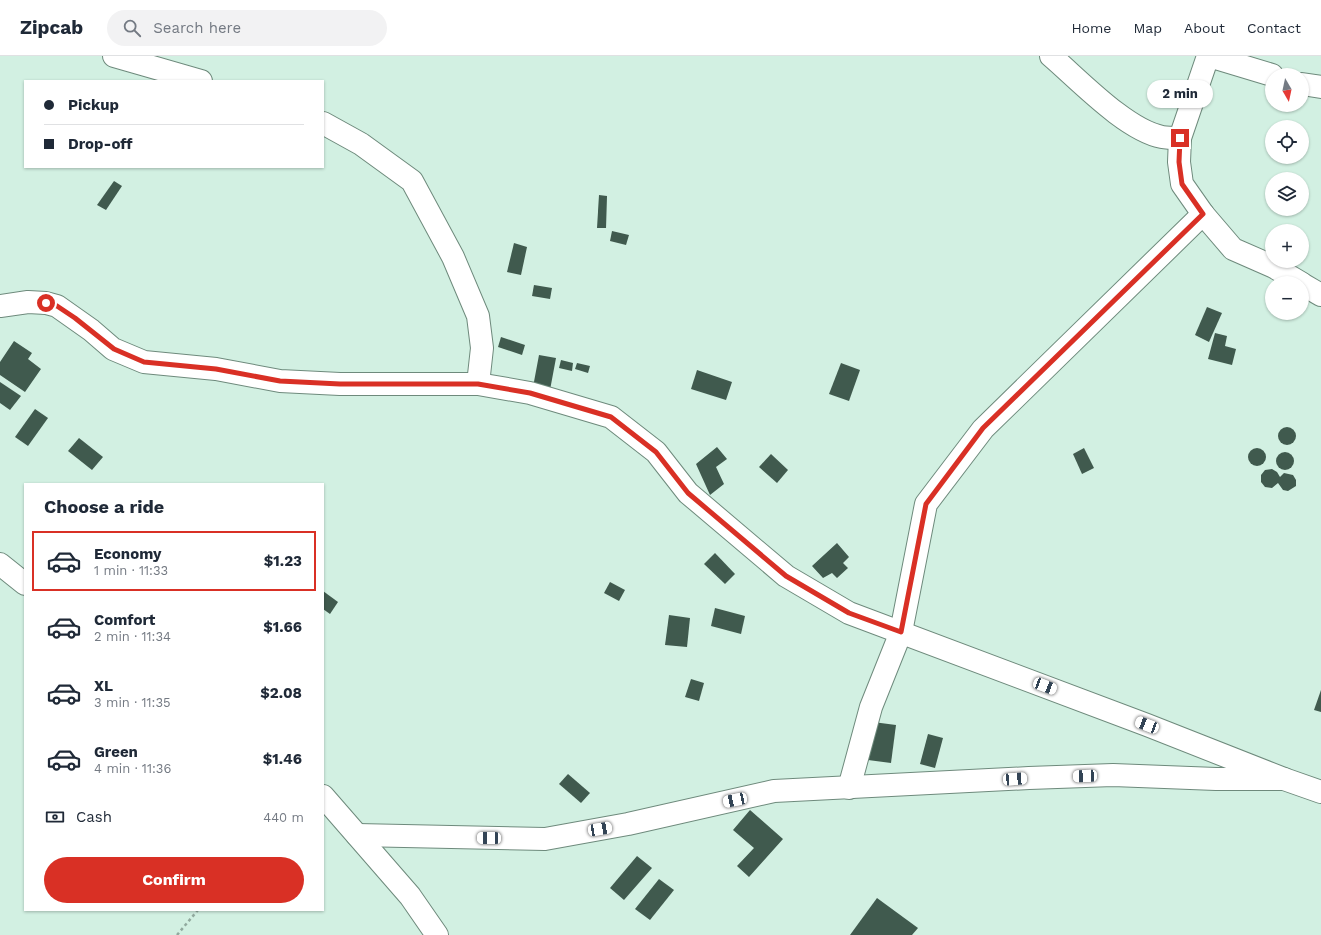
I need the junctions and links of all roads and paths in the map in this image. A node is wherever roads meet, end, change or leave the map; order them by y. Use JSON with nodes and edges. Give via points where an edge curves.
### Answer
{"nodes":[{"id":1,"x":114,"y":56,"type":"edge"},
{"id":2,"x":1208,"y":56,"type":"edge"},
{"id":3,"x":1054,"y":57,"type":"edge"},
{"id":4,"x":1265,"y":73,"type":"edge"},
{"id":5,"x":198,"y":80,"type":"edge"},
{"id":6,"x":1309,"y":85,"type":"edge"},
{"id":7,"x":1321,"y":86,"type":"edge"},
{"id":8,"x":324,"y":124,"type":"edge"},
{"id":9,"x":1180,"y":138,"type":"junction"},
{"id":10,"x":1203,"y":214,"type":"junction"},
{"id":11,"x":1289,"y":276,"type":"edge"},
{"id":12,"x":1309,"y":288,"type":"edge"},
{"id":13,"x":1321,"y":295,"type":"edge"},
{"id":14,"x":0,"y":306,"type":"edge"},
{"id":15,"x":478,"y":384,"type":"junction"},
{"id":16,"x":0,"y":564,"type":"edge"},
{"id":17,"x":24,"y":583,"type":"edge"},
{"id":18,"x":901,"y":632,"type":"junction"},
{"id":19,"x":1284,"y":779,"type":"junction"},
{"id":20,"x":849,"y":788,"type":"junction"},
{"id":21,"x":1321,"y":792,"type":"edge"},
{"id":22,"x":324,"y":797,"type":"edge"},
{"id":23,"x":357,"y":835,"type":"junction"},
{"id":24,"x":197,"y":911,"type":"edge"},
{"id":25,"x":177,"y":935,"type":"edge"},
{"id":26,"x":437,"y":935,"type":"edge"}],
"edges":[{"from":1,"to":5,"type":"street"},
{"from":2,"to":4,"type":"street"},
{"from":2,"to":9,"type":"street"},
{"from":3,"to":9,"type":"street","via":[[1115,112],[1137,127],[1161,137]]},
{"from":6,"to":7,"type":"street"},
{"from":8,"to":15,"type":"street","via":[[361,144],[412,181],[453,257],[478,316],[482,348]]},
{"from":9,"to":10,"type":"street","via":[[1179,162],[1182,184]]},
{"from":10,"to":11,"type":"street","via":[[1233,249]]},
{"from":10,"to":18,"type":"street","via":[[983,428],[926,504]]},
{"from":12,"to":13,"type":"street"},
{"from":14,"to":15,"type":"street","via":[[28,302],[57,306],[114,349],[144,362],[216,369],[280,381],[340,384]]},
{"from":15,"to":18,"type":"street","via":[[530,393],[611,417],[656,452],[688,493],[786,576],[849,613]]},
{"from":16,"to":17,"type":"street"},
{"from":18,"to":19,"type":"street"},
{"from":18,"to":20,"type":"street","via":[[871,707]]},
{"from":19,"to":20,"type":"street","via":[[1114,775]]},
{"from":19,"to":21,"type":"street"},
{"from":20,"to":23,"type":"street","via":[[774,791],[628,824],[544,839]]},
{"from":22,"to":23,"type":"street"},
{"from":23,"to":26,"type":"street","via":[[410,896]]},
{"from":24,"to":25,"type":"path"}]}
